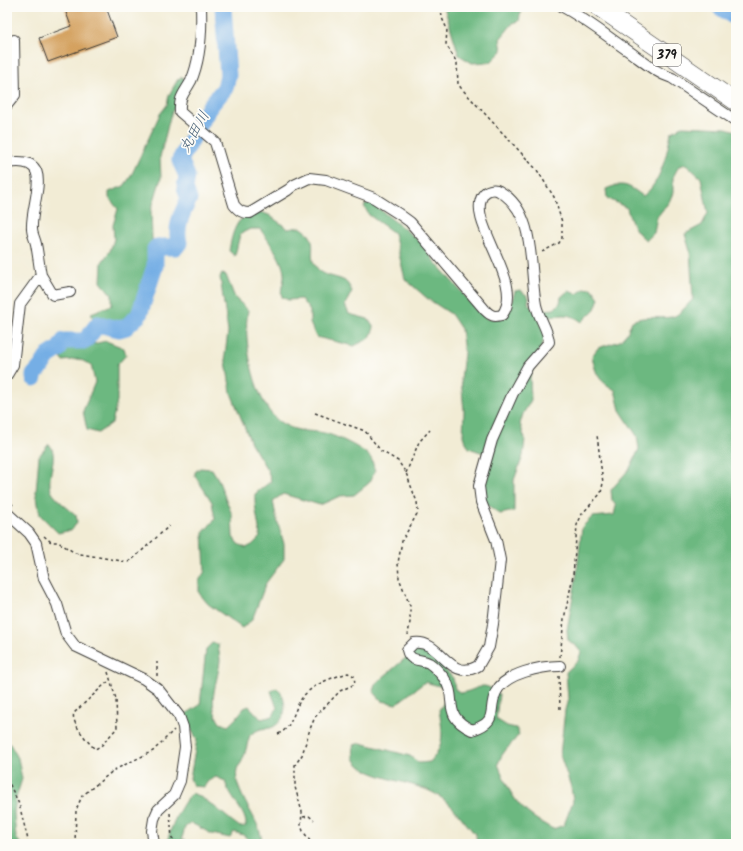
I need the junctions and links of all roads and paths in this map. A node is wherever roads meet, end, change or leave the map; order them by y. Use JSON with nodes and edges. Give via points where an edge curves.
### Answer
{"nodes":[{"id":1,"x":201,"y":7,"type":"edge"},
{"id":2,"x":441,"y":7,"type":"edge"},
{"id":3,"x":563,"y":7,"type":"edge"},
{"id":4,"x":598,"y":7,"type":"edge"},
{"id":5,"x":14,"y":40,"type":"dead end"},
{"id":6,"x":736,"y":102,"type":"edge"},
{"id":7,"x":7,"y":105,"type":"edge"},
{"id":8,"x":736,"y":121,"type":"edge"},
{"id":9,"x":7,"y":163,"type":"edge"},
{"id":10,"x":531,"y":262,"type":"junction"},
{"id":11,"x":41,"y":275,"type":"junction"},
{"id":12,"x":70,"y":292,"type":"dead end"},
{"id":13,"x":7,"y":375,"type":"edge"},
{"id":14,"x":315,"y":413,"type":"dead end"},
{"id":15,"x":430,"y":430,"type":"dead end"},
{"id":16,"x":597,"y":435,"type":"dead end"},
{"id":17,"x":406,"y":473,"type":"junction"},
{"id":18,"x":7,"y":499,"type":"edge"},
{"id":19,"x":19,"y":510,"type":"dead end"},
{"id":20,"x":7,"y":513,"type":"edge"},
{"id":21,"x":169,"y":526,"type":"dead end"},
{"id":22,"x":41,"y":534,"type":"dead end"},
{"id":23,"x":410,"y":646,"type":"junction"},
{"id":24,"x":108,"y":662,"type":"junction"},
{"id":25,"x":560,"y":666,"type":"junction"},
{"id":26,"x":110,"y":681,"type":"junction"},
{"id":27,"x":560,"y":710,"type":"dead end"},
{"id":28,"x":183,"y":728,"type":"junction"},
{"id":29,"x":278,"y":734,"type":"dead end"},
{"id":30,"x":7,"y":779,"type":"edge"},
{"id":31,"x":171,"y":799,"type":"junction"},
{"id":32,"x":303,"y":817,"type":"junction"},
{"id":33,"x":314,"y":820,"type":"dead end"},
{"id":34,"x":29,"y":844,"type":"edge"},
{"id":35,"x":75,"y":844,"type":"edge"},
{"id":36,"x":154,"y":844,"type":"edge"},
{"id":37,"x":179,"y":844,"type":"edge"},
{"id":38,"x":312,"y":844,"type":"edge"}],
"edges":[{"from":1,"to":10,"type":"street","via":[[200,47],[190,81],[179,103],[180,112],[215,142],[238,211],[250,213],[309,178],[326,180],[368,196],[410,222],[491,316],[502,315],[509,303],[500,261],[486,231],[479,207],[484,193],[491,189],[498,190],[523,218]]},
{"from":2,"to":10,"type":"path","via":[[447,29],[446,44],[457,63],[458,84],[537,170],[554,197],[562,222],[562,238],[559,243],[540,253]]},
{"from":3,"to":8,"type":"street","via":[[584,18],[613,42],[660,74],[672,78]]},
{"from":4,"to":6,"type":"highway","number":"379"},
{"from":5,"to":7,"type":"street","via":[[15,95]]},
{"from":9,"to":11,"type":"street","via":[[27,162],[37,170],[38,188],[32,230]]},
{"from":10,"to":23,"type":"street","via":[[538,310],[549,342],[528,366],[513,393],[492,440],[479,486],[481,502],[496,540],[500,560],[489,647],[478,666],[465,671],[458,669],[427,644],[420,642]]},
{"from":11,"to":12,"type":"street","via":[[53,295]]},
{"from":11,"to":13,"type":"street","via":[[20,304],[13,364]]},
{"from":14,"to":17,"type":"path","via":[[365,431],[381,451],[398,461]]},
{"from":15,"to":17,"type":"path","via":[[419,442]]},
{"from":16,"to":25,"type":"path","via":[[603,483],[601,493],[582,514],[576,525],[573,576],[560,647]]},
{"from":17,"to":23,"type":"path","via":[[418,512],[402,541],[398,563],[399,578],[410,606],[407,642]]},
{"from":18,"to":19,"type":"path"},
{"from":20,"to":24,"type":"street","via":[[36,543],[44,579],[57,604],[66,634],[75,646]]},
{"from":21,"to":22,"type":"path","via":[[128,562],[75,553],[58,542],[51,542]]},
{"from":23,"to":25,"type":"street","via":[[407,650],[412,660],[428,663],[443,676],[448,684],[453,715],[461,724],[472,730],[488,722],[493,713],[496,692],[508,679],[544,666]]},
{"from":24,"to":26,"type":"path"},
{"from":24,"to":28,"type":"street","via":[[144,679],[158,689],[179,716]]},
{"from":25,"to":27,"type":"path"},
{"from":26,"to":26,"type":"path","via":[[116,699],[117,728],[101,746],[94,748],[84,737],[73,716]]},
{"from":28,"to":31,"type":"street","via":[[184,754],[180,781]]},
{"from":28,"to":35,"type":"path","via":[[175,729],[153,751],[114,770],[82,796],[76,810]]},
{"from":29,"to":32,"type":"path","via":[[288,727],[302,698],[308,692],[339,675],[348,673],[354,676],[355,684],[340,691],[315,717],[302,755],[295,765],[294,787]]},
{"from":30,"to":34,"type":"path","via":[[19,804]]},
{"from":31,"to":36,"type":"street","via":[[158,810],[154,819]]},
{"from":31,"to":37,"type":"path","via":[[170,827],[172,838]]},
{"from":32,"to":33,"type":"path","via":[[309,816]]},
{"from":32,"to":38,"type":"path","via":[[303,832]]}]}
